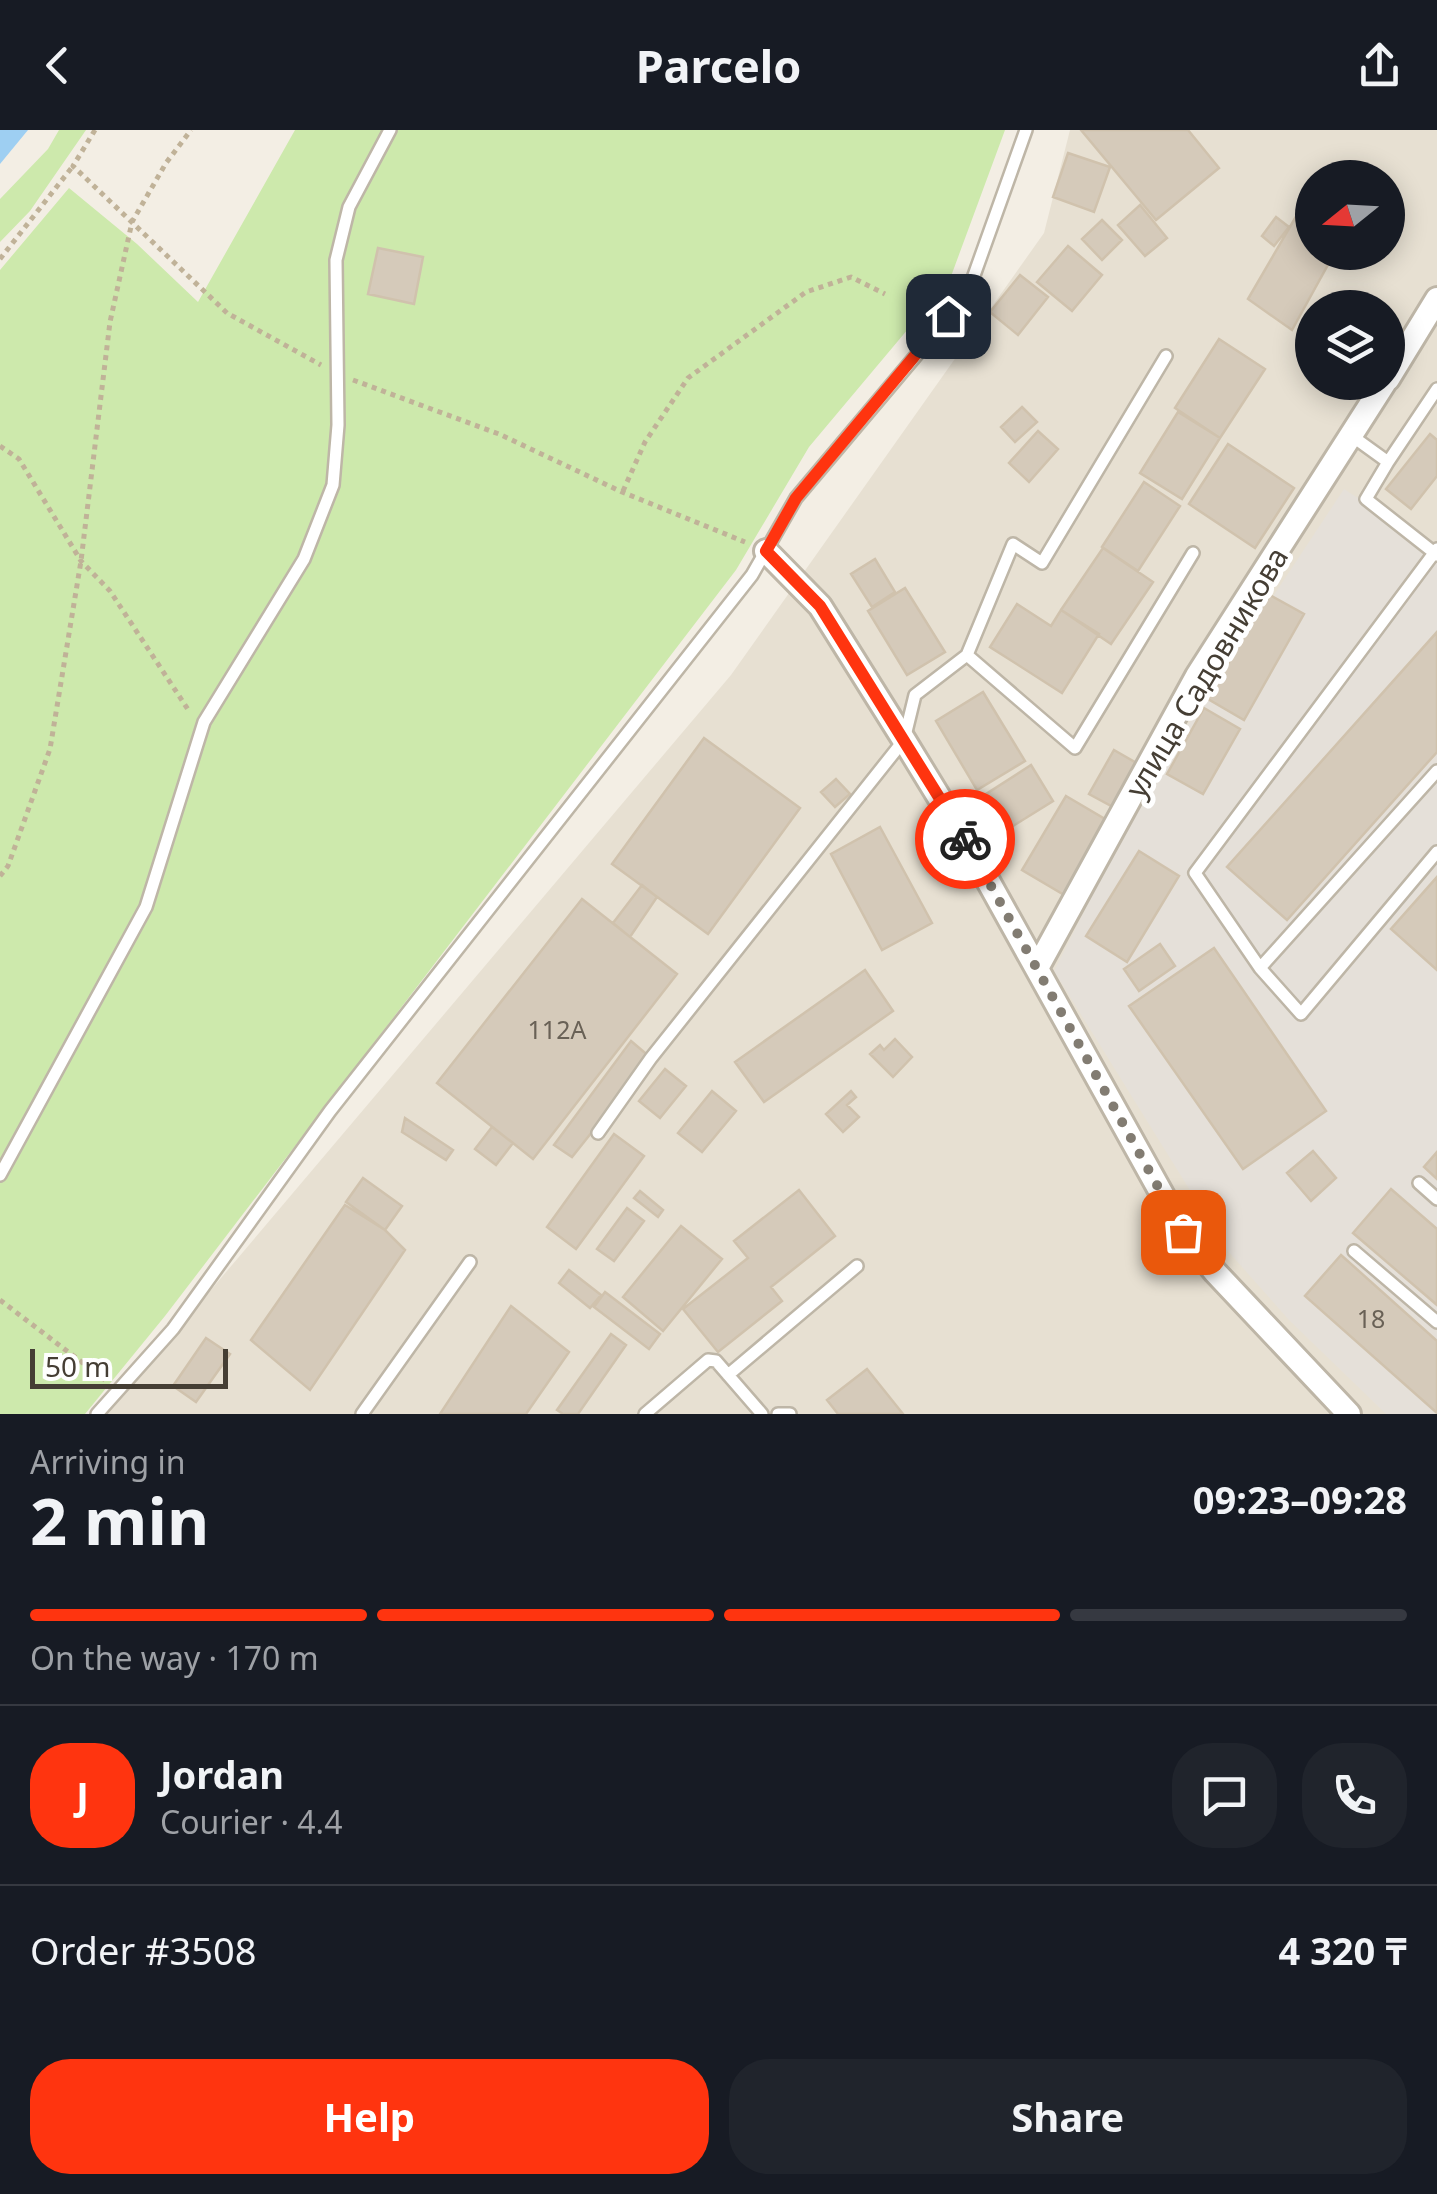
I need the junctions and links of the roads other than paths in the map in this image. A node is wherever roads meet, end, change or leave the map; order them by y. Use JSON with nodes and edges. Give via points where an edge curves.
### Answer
{"nodes":[{"id":1,"x":390,"y":130,"type":"edge"},
{"id":2,"x":1026,"y":130,"type":"edge"},
{"id":3,"x":1437,"y":299,"type":"edge"},
{"id":4,"x":1405,"y":350,"type":"edge"},
{"id":5,"x":1166,"y":356,"type":"dead end"},
{"id":6,"x":1437,"y":389,"type":"edge"},
{"id":7,"x":1374,"y":400,"type":"edge"},
{"id":8,"x":1352,"y":436,"type":"junction"},
{"id":9,"x":1388,"y":462,"type":"junction"},
{"id":10,"x":766,"y":551,"type":"junction"},
{"id":11,"x":1436,"y":552,"type":"edge"},
{"id":12,"x":1194,"y":553,"type":"dead end"},
{"id":13,"x":967,"y":655,"type":"junction"},
{"id":14,"x":904,"y":740,"type":"junction"},
{"id":15,"x":1437,"y":771,"type":"edge"},
{"id":16,"x":1437,"y":852,"type":"edge"},
{"id":17,"x":1037,"y":968,"type":"junction"},
{"id":18,"x":1260,"y":968,"type":"junction"},
{"id":19,"x":598,"y":1133,"type":"dead end"},
{"id":20,"x":0,"y":1174,"type":"edge"},
{"id":21,"x":1419,"y":1183,"type":"dead end"},
{"id":22,"x":1437,"y":1199,"type":"edge"},
{"id":23,"x":1354,"y":1250,"type":"dead end"},
{"id":24,"x":470,"y":1262,"type":"dead end"},
{"id":25,"x":857,"y":1266,"type":"dead end"},
{"id":26,"x":1437,"y":1322,"type":"edge"},
{"id":27,"x":728,"y":1374,"type":"junction"},
{"id":28,"x":97,"y":1414,"type":"edge"},
{"id":29,"x":362,"y":1414,"type":"edge"},
{"id":30,"x":645,"y":1414,"type":"edge"},
{"id":31,"x":762,"y":1414,"type":"edge"},
{"id":32,"x":778,"y":1414,"type":"edge"},
{"id":33,"x":790,"y":1414,"type":"edge"},
{"id":34,"x":1349,"y":1414,"type":"edge"}],
"edges":[{"from":1,"to":20,"type":"lane","via":[[348,206],[336,260],[338,425],[326,504],[304,559],[201,730],[146,908]]},
{"from":2,"to":10,"type":"lane","via":[[966,295],[796,498]]},
{"from":3,"to":4,"type":"street","name":"улица Садовникова"},
{"from":5,"to":13,"type":"lane","via":[[1042,563],[1013,544]]},
{"from":6,"to":9,"type":"lane"},
{"from":7,"to":8,"type":"street","name":"улица Садовникова"},
{"from":8,"to":9,"type":"lane"},
{"from":8,"to":17,"type":"street","name":"улица Садовникова","via":[[1198,676]]},
{"from":9,"to":11,"type":"lane","via":[[1366,498]]},
{"from":10,"to":14,"type":"street","via":[[820,606]]},
{"from":10,"to":28,"type":"lane","via":[[330,1111],[173,1329]]},
{"from":11,"to":18,"type":"lane","via":[[1194,873]]},
{"from":12,"to":13,"type":"lane","via":[[1075,748]]},
{"from":13,"to":14,"type":"lane","via":[[915,695]]},
{"from":14,"to":17,"type":"street"},
{"from":14,"to":19,"type":"lane"},
{"from":15,"to":18,"type":"lane"},
{"from":16,"to":18,"type":"lane","via":[[1300,1014]]},
{"from":17,"to":34,"type":"street","via":[[1183,1232]]},
{"from":21,"to":22,"type":"lane"},
{"from":23,"to":26,"type":"lane"},
{"from":24,"to":29,"type":"lane"},
{"from":25,"to":27,"type":"lane"},
{"from":27,"to":30,"type":"lane","via":[[708,1360]]},
{"from":27,"to":31,"type":"lane"},
{"from":32,"to":33,"type":"lane"}]}
